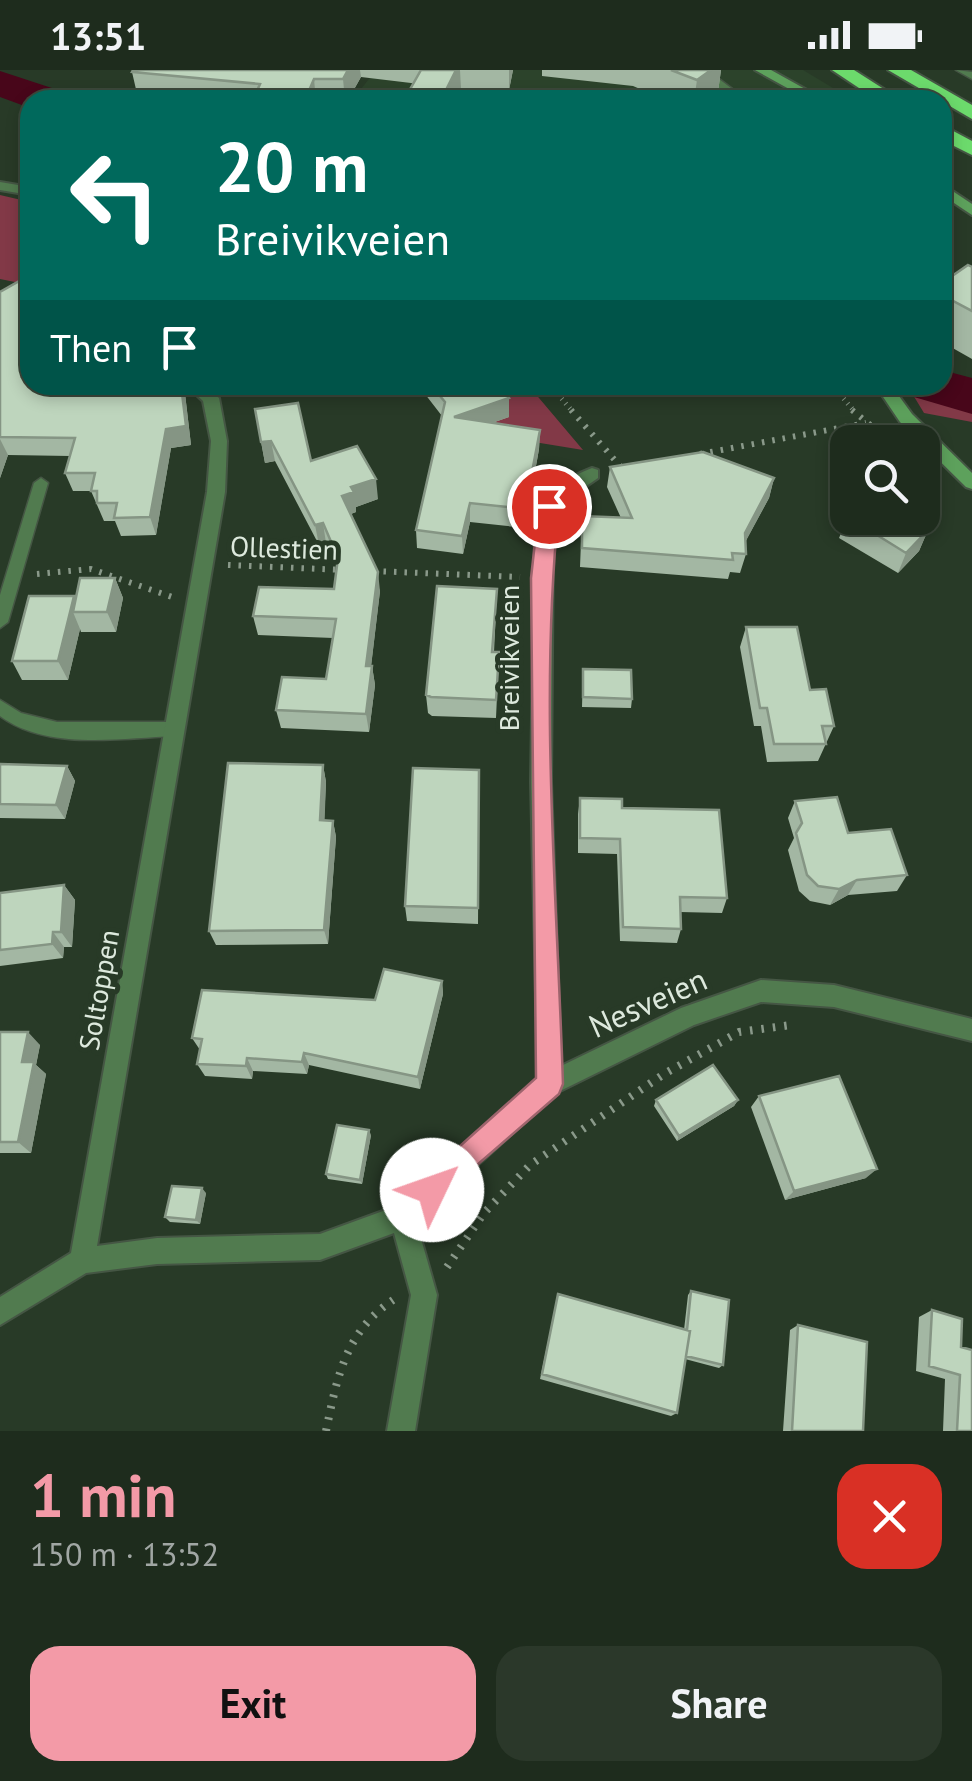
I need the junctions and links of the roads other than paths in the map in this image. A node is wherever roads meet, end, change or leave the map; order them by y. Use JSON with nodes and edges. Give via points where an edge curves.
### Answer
{"nodes":[{"id":1,"x":700,"y":70,"type":"edge"},
{"id":2,"x":761,"y":70,"type":"edge"},
{"id":3,"x":841,"y":70,"type":"edge"},
{"id":4,"x":897,"y":70,"type":"edge"},
{"id":5,"x":961,"y":70,"type":"edge"},
{"id":6,"x":972,"y":76,"type":"edge"},
{"id":7,"x":727,"y":90,"type":"edge"},
{"id":8,"x":799,"y":90,"type":"edge"},
{"id":9,"x":874,"y":90,"type":"edge"},
{"id":10,"x":932,"y":90,"type":"edge"},
{"id":11,"x":952,"y":196,"type":"edge"},
{"id":12,"x":972,"y":211,"type":"edge"},
{"id":13,"x":207,"y":395,"type":"edge"},
{"id":14,"x":891,"y":395,"type":"edge"},
{"id":15,"x":592,"y":474,"type":"road end"},
{"id":16,"x":41,"y":482,"type":"dead end"},
{"id":17,"x":972,"y":483,"type":"edge"},
{"id":18,"x":0,"y":622,"type":"edge"},
{"id":19,"x":0,"y":707,"type":"edge"},
{"id":20,"x":174,"y":729,"type":"junction"},
{"id":21,"x":972,"y":1030,"type":"edge"},
{"id":22,"x":550,"y":1084,"type":"junction"},
{"id":23,"x":402,"y":1217,"type":"junction"},
{"id":24,"x":82,"y":1262,"type":"junction"},
{"id":25,"x":0,"y":1312,"type":"edge"},
{"id":26,"x":401,"y":1431,"type":"edge"}],
"edges":[{"from":1,"to":7,"type":"lane"},
{"from":2,"to":8,"type":"street"},
{"from":3,"to":9,"type":"highway"},
{"from":4,"to":10,"type":"highway"},
{"from":5,"to":6,"type":"lane"},
{"from":11,"to":12,"type":"street"},
{"from":13,"to":20,"type":"street","name":"Soltoppen","via":[[219,442],[205,564]]},
{"from":14,"to":17,"type":"street"},
{"from":15,"to":22,"type":"street","name":"Breivikveien","via":[[562,489],[549,506],[541,578]]},
{"from":16,"to":18,"type":"lane"},
{"from":19,"to":20,"type":"lane","via":[[35,728]]},
{"from":20,"to":24,"type":"street","name":"Soltoppen"},
{"from":21,"to":22,"type":"street","name":"Nesveien","via":[[834,996],[760,992],[689,1016]]},
{"from":22,"to":23,"type":"street","name":"Nesveien"},
{"from":23,"to":24,"type":"street","name":"Nesveien","via":[[320,1248],[158,1251]]},
{"from":23,"to":26,"type":"street","via":[[424,1295]]},
{"from":24,"to":25,"type":"street","name":"Nesveien"}]}
